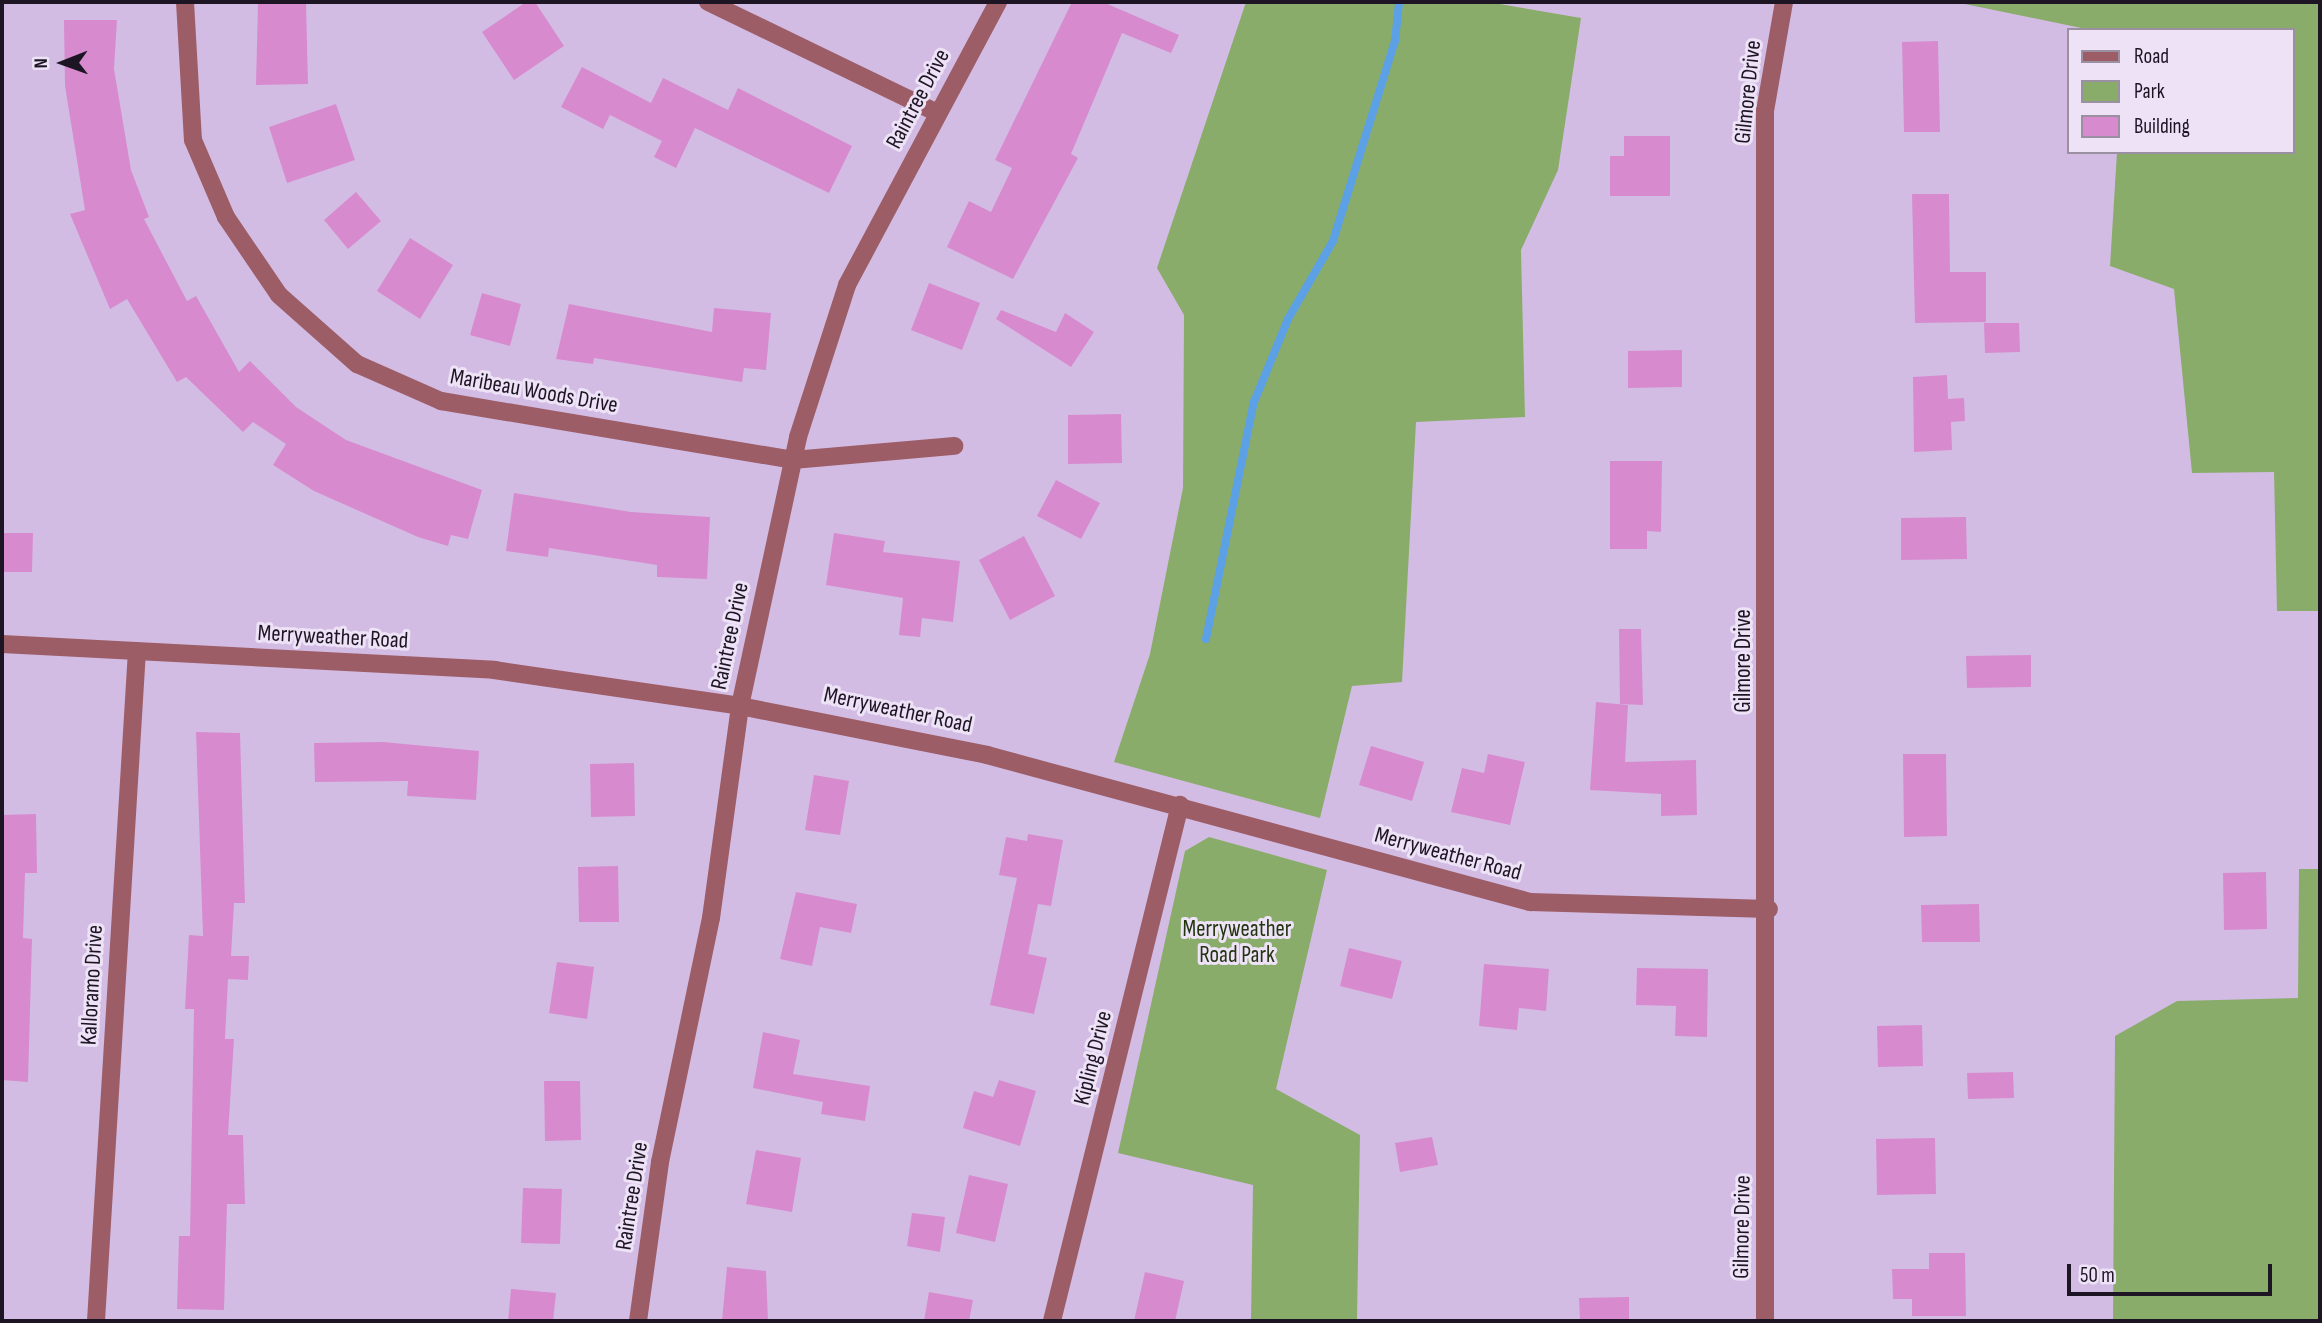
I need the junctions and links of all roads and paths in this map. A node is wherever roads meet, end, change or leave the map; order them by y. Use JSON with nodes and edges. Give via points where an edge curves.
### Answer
{"nodes":[{"id":1,"x":185,"y":2,"type":"edge"},
{"id":2,"x":708,"y":2,"type":"edge"},
{"id":3,"x":998,"y":2,"type":"edge"},
{"id":4,"x":1784,"y":2,"type":"edge"},
{"id":5,"x":938,"y":113,"type":"junction"},
{"id":6,"x":954,"y":446,"type":"dead end"},
{"id":7,"x":793,"y":460,"type":"junction"},
{"id":8,"x":2,"y":644,"type":"edge"},
{"id":9,"x":137,"y":652,"type":"junction"},
{"id":10,"x":740,"y":706,"type":"junction"},
{"id":11,"x":1180,"y":805,"type":"junction"},
{"id":12,"x":1769,"y":909,"type":"junction"},
{"id":13,"x":96,"y":1321,"type":"edge"},
{"id":14,"x":638,"y":1321,"type":"edge"},
{"id":15,"x":1052,"y":1321,"type":"edge"},
{"id":16,"x":1766,"y":1321,"type":"edge"}],
"edges":[{"from":1,"to":7,"type":"street","name":"Maribeau Woods Drive","via":[[193,140],[226,216],[279,295],[358,364],[441,401]]},
{"from":2,"to":5,"type":"street"},
{"from":3,"to":5,"type":"street","name":"Raintree Drive"},
{"from":4,"to":12,"type":"street","name":"Gilmore Drive","via":[[1765,111]]},
{"from":5,"to":7,"type":"street","name":"Raintree Drive","via":[[847,285]]},
{"from":6,"to":7,"type":"street","name":"Maribeau Woods Drive"},
{"from":7,"to":10,"type":"street","name":"Raintree Drive"},
{"from":8,"to":9,"type":"street","name":"Merryweather Road"},
{"from":9,"to":10,"type":"street","name":"Merryweather Road","via":[[494,670]]},
{"from":9,"to":13,"type":"street","name":"Kalloramo Drive"},
{"from":10,"to":11,"type":"street","name":"Merryweather Road","via":[[987,755]]},
{"from":10,"to":14,"type":"street","name":"Raintree Drive","via":[[711,918],[660,1162]]},
{"from":11,"to":12,"type":"street","name":"Merryweather Road","via":[[1530,902]]},
{"from":11,"to":15,"type":"street","name":"Kipling Drive"},
{"from":12,"to":16,"type":"street","name":"Gilmore Drive"}]}
